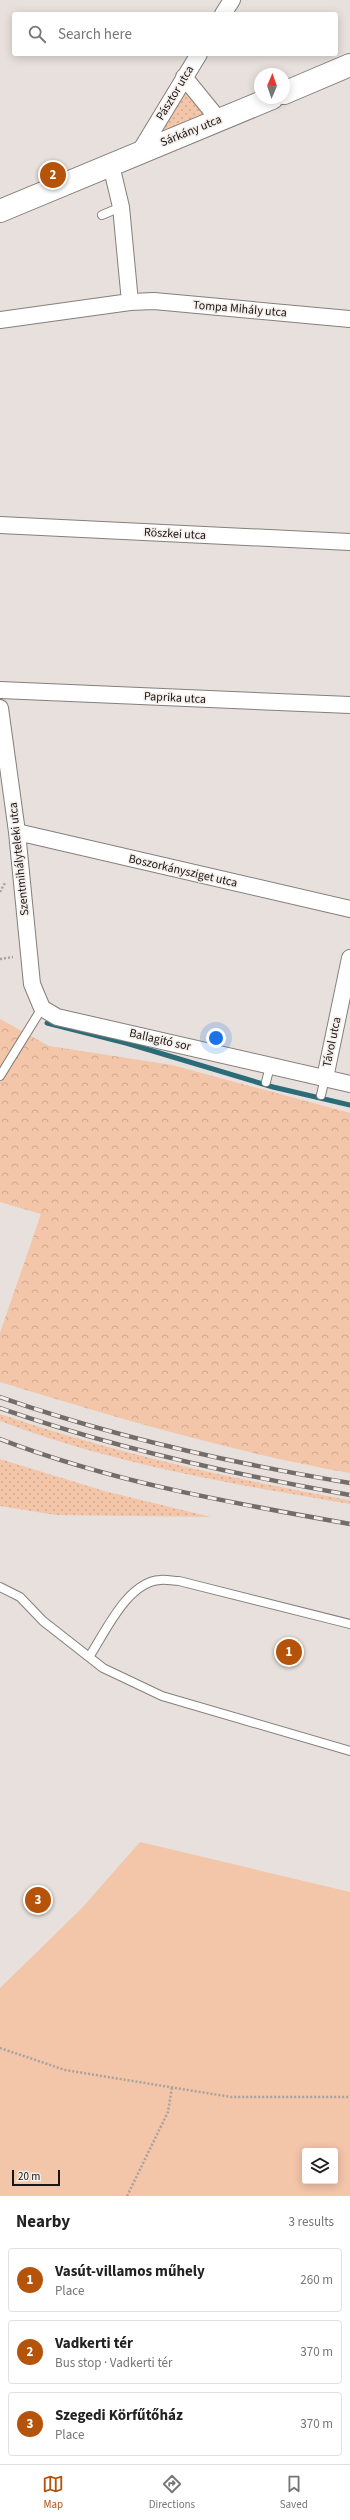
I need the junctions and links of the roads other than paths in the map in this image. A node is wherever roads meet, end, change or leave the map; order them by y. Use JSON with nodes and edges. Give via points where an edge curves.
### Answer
{"nodes":[{"id":1,"x":232,"y":0,"type":"edge"},
{"id":2,"x":224,"y":12,"type":"edge"},
{"id":3,"x":198,"y":56,"type":"edge"},
{"id":4,"x":350,"y":65,"type":"edge"},
{"id":5,"x":184,"y":77,"type":"junction"},
{"id":6,"x":290,"y":90,"type":"edge"},
{"id":7,"x":258,"y":104,"type":"edge"},
{"id":8,"x":219,"y":120,"type":"junction"},
{"id":9,"x":139,"y":153,"type":"junction"},
{"id":10,"x":111,"y":165,"type":"junction"},
{"id":11,"x":120,"y":207,"type":"junction"},
{"id":12,"x":0,"y":210,"type":"edge"},
{"id":13,"x":102,"y":215,"type":"dead end"},
{"id":14,"x":130,"y":302,"type":"junction"},
{"id":15,"x":350,"y":319,"type":"edge"},
{"id":16,"x":0,"y":320,"type":"edge"},
{"id":17,"x":0,"y":525,"type":"edge"},
{"id":18,"x":350,"y":542,"type":"edge"},
{"id":19,"x":0,"y":690,"type":"edge"},
{"id":20,"x":350,"y":706,"type":"edge"},
{"id":21,"x":0,"y":708,"type":"edge"},
{"id":22,"x":17,"y":832,"type":"junction"},
{"id":23,"x":350,"y":909,"type":"edge"},
{"id":24,"x":350,"y":958,"type":"edge"},
{"id":25,"x":42,"y":1008,"type":"junction"},
{"id":26,"x":270,"y":1066,"type":"junction"},
{"id":27,"x":0,"y":1076,"type":"edge"},
{"id":28,"x":325,"y":1078,"type":"junction"},
{"id":29,"x":266,"y":1082,"type":"dead end"},
{"id":30,"x":350,"y":1084,"type":"edge"},
{"id":31,"x":321,"y":1095,"type":"dead end"},
{"id":32,"x":0,"y":1588,"type":"edge"},
{"id":33,"x":350,"y":1624,"type":"edge"},
{"id":34,"x":89,"y":1657,"type":"junction"},
{"id":35,"x":350,"y":1751,"type":"edge"}],
"edges":[{"from":1,"to":2,"type":"street"},
{"from":3,"to":5,"type":"street","name":"Pásztor utca"},
{"from":4,"to":6,"type":"street"},
{"from":5,"to":8,"type":"street"},
{"from":5,"to":9,"type":"street","name":"Pásztor utca"},
{"from":7,"to":8,"type":"street","name":"Sárkány utca"},
{"from":8,"to":9,"type":"street","name":"Sárkány utca"},
{"from":9,"to":10,"type":"street","name":"Sárkány utca"},
{"from":10,"to":11,"type":"street"},
{"from":10,"to":12,"type":"street","name":"Sárkány utca"},
{"from":11,"to":13,"type":"lane"},
{"from":11,"to":14,"type":"street"},
{"from":14,"to":15,"type":"street","name":"Tompa Mihály utca","via":[[154,301]]},
{"from":14,"to":16,"type":"street","name":"Tompa Mihály utca"},
{"from":17,"to":18,"type":"street","name":"Röszkei utca"},
{"from":19,"to":20,"type":"street","name":"Paprika utca"},
{"from":21,"to":22,"type":"street","name":"Szentmihályteleki utca"},
{"from":22,"to":23,"type":"street","name":"Boszorkánysziget utca"},
{"from":22,"to":25,"type":"street","name":"Szentmihályteleki utca","via":[[32,984]]},
{"from":24,"to":28,"type":"street","name":"Távol utca"},
{"from":25,"to":26,"type":"street","name":"Ballagitó sor","via":[[57,1017],[127,1037]]},
{"from":25,"to":27,"type":"lane"},
{"from":26,"to":28,"type":"street","name":"Ballagitó sor"},
{"from":26,"to":29,"type":"lane"},
{"from":28,"to":30,"type":"street","name":"Ballagitó sor"},
{"from":28,"to":31,"type":"lane"},
{"from":32,"to":34,"type":"lane","via":[[20,1597],[43,1621]]},
{"from":33,"to":34,"type":"lane","via":[[179,1581],[159,1580],[139,1588],[122,1602]]},
{"from":34,"to":35,"type":"lane","via":[[103,1668],[162,1696]]}]}
